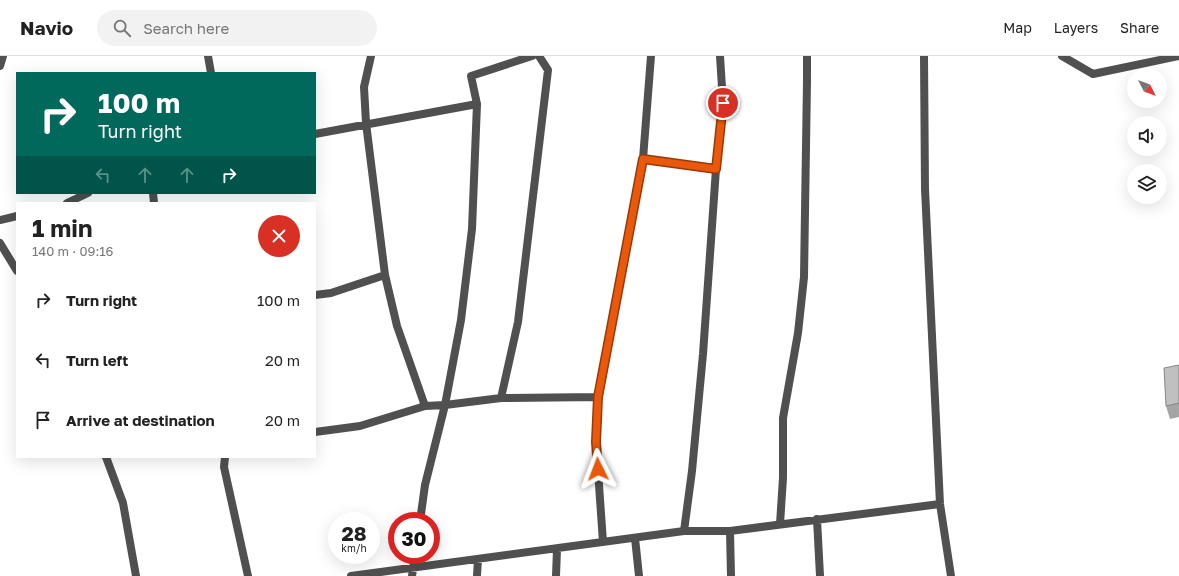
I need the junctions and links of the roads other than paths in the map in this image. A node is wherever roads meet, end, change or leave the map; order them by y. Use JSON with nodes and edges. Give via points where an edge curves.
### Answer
{"nodes":[{"id":1,"x":3,"y":56,"type":"edge"},
{"id":2,"x":208,"y":56,"type":"edge"},
{"id":3,"x":371,"y":56,"type":"edge"},
{"id":4,"x":532,"y":56,"type":"edge"},
{"id":5,"x":539,"y":56,"type":"edge"},
{"id":6,"x":651,"y":56,"type":"edge"},
{"id":7,"x":720,"y":56,"type":"edge"},
{"id":8,"x":807,"y":56,"type":"edge"},
{"id":9,"x":924,"y":56,"type":"edge"},
{"id":10,"x":1062,"y":56,"type":"edge"},
{"id":11,"x":1179,"y":56,"type":"edge"},
{"id":12,"x":0,"y":66,"type":"edge"},
{"id":13,"x":211,"y":72,"type":"edge"},
{"id":14,"x":477,"y":104,"type":"junction"},
{"id":15,"x":366,"y":123,"type":"junction"},
{"id":16,"x":316,"y":134,"type":"edge"},
{"id":17,"x":643,"y":159,"type":"junction"},
{"id":18,"x":716,"y":169,"type":"junction"},
{"id":19,"x":86,"y":194,"type":"edge"},
{"id":20,"x":69,"y":202,"type":"edge"},
{"id":21,"x":16,"y":216,"type":"edge"},
{"id":22,"x":0,"y":220,"type":"edge"},
{"id":23,"x":0,"y":243,"type":"edge"},
{"id":24,"x":16,"y":269,"type":"edge"},
{"id":25,"x":385,"y":275,"type":"junction"},
{"id":26,"x":316,"y":295,"type":"edge"},
{"id":27,"x":598,"y":397,"type":"junction"},
{"id":28,"x":501,"y":398,"type":"junction"},
{"id":29,"x":444,"y":405,"type":"junction"},
{"id":30,"x":425,"y":406,"type":"junction"},
{"id":31,"x":316,"y":432,"type":"edge"},
{"id":32,"x":106,"y":458,"type":"edge"},
{"id":33,"x":225,"y":458,"type":"edge"},
{"id":34,"x":940,"y":504,"type":"junction"},
{"id":35,"x":422,"y":512,"type":"edge"},
{"id":36,"x":817,"y":519,"type":"junction"},
{"id":37,"x":780,"y":524,"type":"junction"},
{"id":38,"x":684,"y":531,"type":"junction"},
{"id":39,"x":730,"y":531,"type":"junction"},
{"id":40,"x":635,"y":538,"type":"junction"},
{"id":41,"x":603,"y":542,"type":"junction"},
{"id":42,"x":557,"y":549,"type":"junction"},
{"id":43,"x":478,"y":559,"type":"junction"},
{"id":44,"x":412,"y":572,"type":"edge"},
{"id":45,"x":136,"y":576,"type":"edge"},
{"id":46,"x":248,"y":576,"type":"edge"},
{"id":47,"x":352,"y":576,"type":"edge"},
{"id":48,"x":477,"y":576,"type":"edge"},
{"id":49,"x":556,"y":576,"type":"edge"},
{"id":50,"x":639,"y":576,"type":"edge"},
{"id":51,"x":731,"y":576,"type":"edge"},
{"id":52,"x":820,"y":576,"type":"edge"},
{"id":53,"x":951,"y":576,"type":"edge"}],
"edges":[{"from":1,"to":12,"type":"street"},
{"from":2,"to":13,"type":"street"},
{"from":3,"to":15,"type":"street","via":[[364,87]]},
{"from":4,"to":14,"type":"street","via":[[471,76]]},
{"from":5,"to":28,"type":"street","via":[[548,70],[518,322]]},
{"from":6,"to":17,"type":"street"},
{"from":7,"to":18,"type":"street","via":[[723,103]]},
{"from":8,"to":37,"type":"street","via":[[804,277],[798,333],[783,418]]},
{"from":9,"to":34,"type":"street","via":[[924,189]]},
{"from":10,"to":11,"type":"street","via":[[1093,74]]},
{"from":14,"to":15,"type":"street"},
{"from":14,"to":29,"type":"street","via":[[472,230],[461,320]]},
{"from":15,"to":16,"type":"street"},
{"from":15,"to":25,"type":"street"},
{"from":17,"to":18,"type":"street"},
{"from":17,"to":27,"type":"street"},
{"from":18,"to":38,"type":"street","via":[[703,354]]},
{"from":19,"to":20,"type":"street"},
{"from":21,"to":22,"type":"street"},
{"from":23,"to":24,"type":"street"},
{"from":25,"to":26,"type":"street","via":[[331,293]]},
{"from":25,"to":30,"type":"street","via":[[397,326]]},
{"from":27,"to":28,"type":"street"},
{"from":27,"to":41,"type":"street","via":[[596,442]]},
{"from":28,"to":29,"type":"street"},
{"from":29,"to":30,"type":"street"},
{"from":29,"to":35,"type":"street"},
{"from":30,"to":31,"type":"street","via":[[360,426]]},
{"from":32,"to":45,"type":"street","via":[[123,502]]},
{"from":33,"to":46,"type":"street","via":[[224,467]]},
{"from":34,"to":36,"type":"street"},
{"from":34,"to":53,"type":"street"},
{"from":36,"to":37,"type":"street"},
{"from":36,"to":52,"type":"street"},
{"from":37,"to":39,"type":"street"},
{"from":38,"to":39,"type":"street"},
{"from":38,"to":40,"type":"street"},
{"from":39,"to":51,"type":"street"},
{"from":40,"to":41,"type":"street"},
{"from":40,"to":50,"type":"street"},
{"from":41,"to":42,"type":"street"},
{"from":42,"to":43,"type":"street"},
{"from":42,"to":49,"type":"street"},
{"from":43,"to":44,"type":"street"},
{"from":43,"to":48,"type":"street"},
{"from":44,"to":47,"type":"street"}]}
